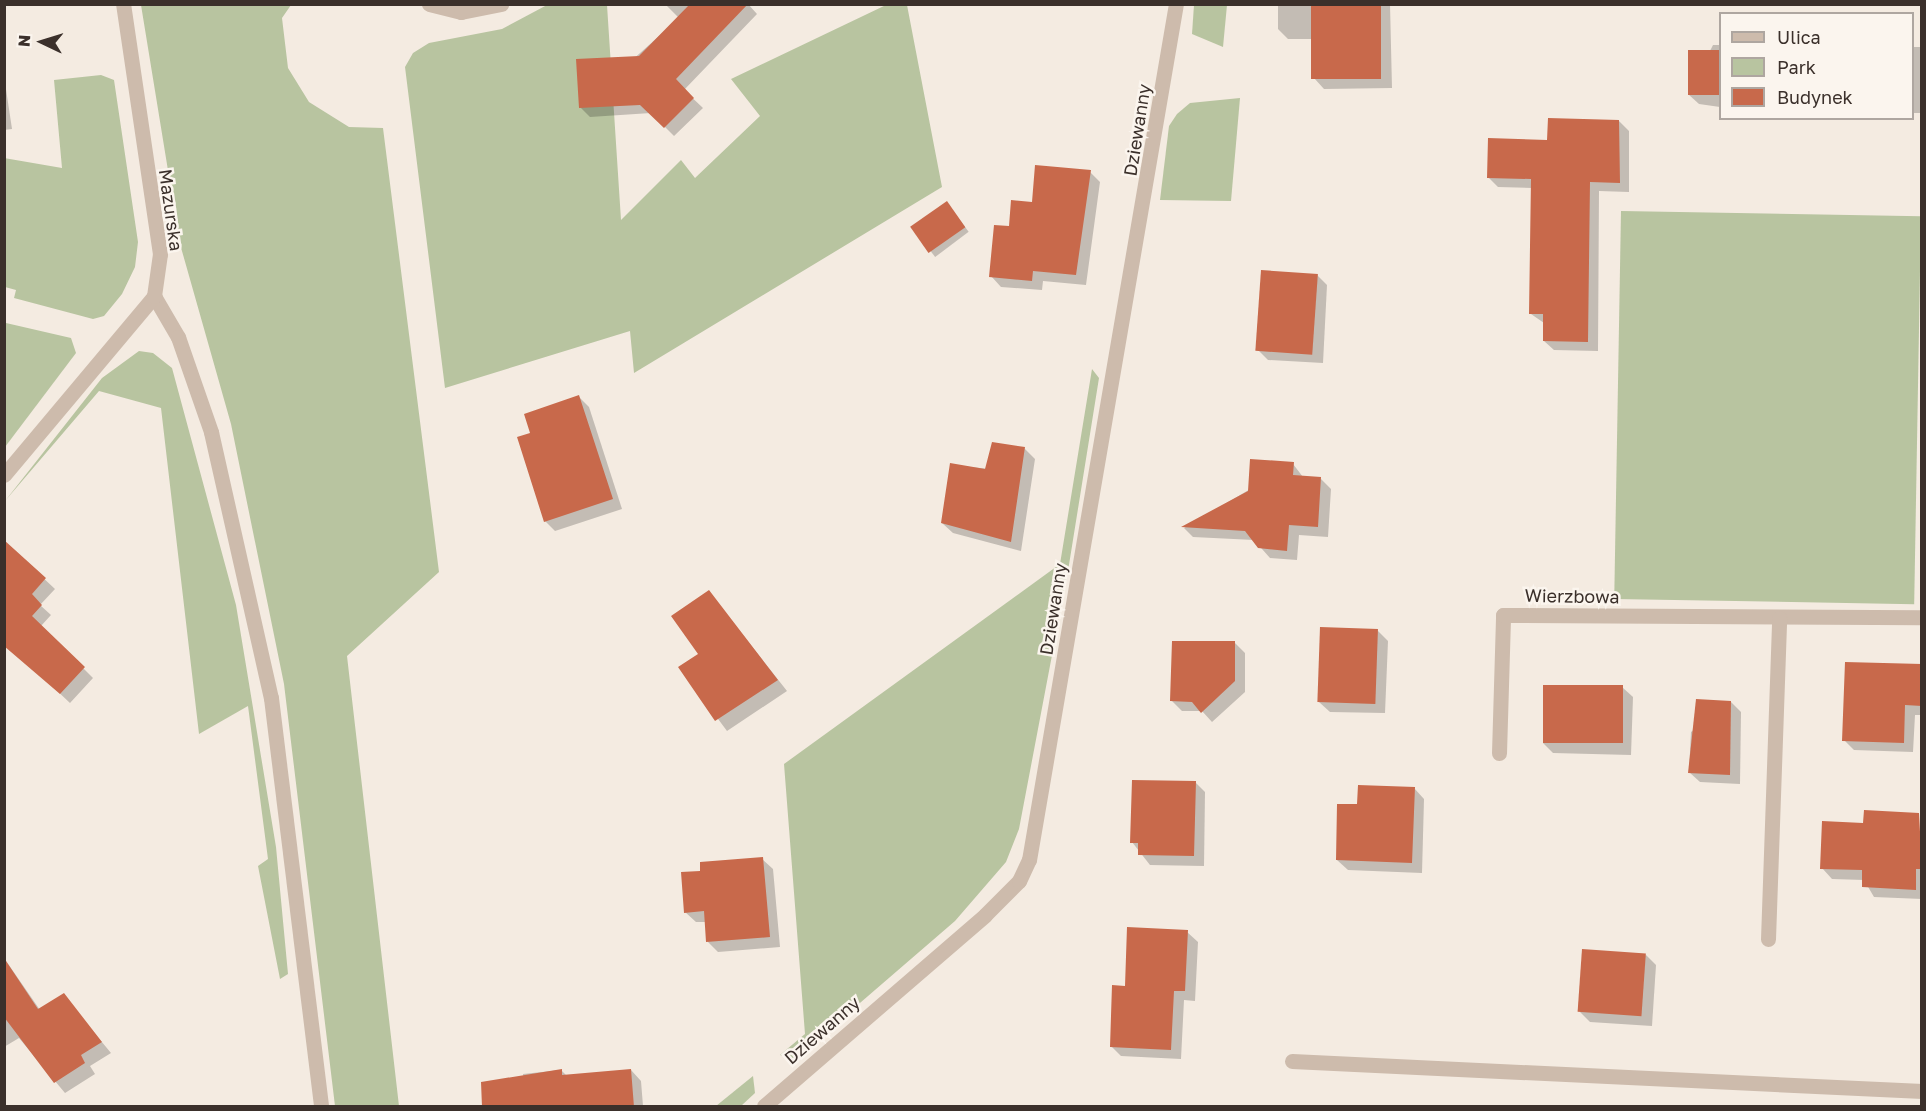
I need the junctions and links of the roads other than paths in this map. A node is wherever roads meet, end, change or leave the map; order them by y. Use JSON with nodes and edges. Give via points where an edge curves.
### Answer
{"nodes":[{"id":1,"x":123,"y":4,"type":"edge"},
{"id":2,"x":429,"y":4,"type":"edge"},
{"id":3,"x":501,"y":4,"type":"edge"},
{"id":4,"x":1176,"y":4,"type":"edge"},
{"id":5,"x":154,"y":296,"type":"junction"},
{"id":6,"x":4,"y":475,"type":"edge"},
{"id":7,"x":1922,"y":617,"type":"edge"},
{"id":8,"x":1779,"y":618,"type":"junction"},
{"id":9,"x":1499,"y":753,"type":"dead end"},
{"id":10,"x":1768,"y":939,"type":"dead end"},
{"id":11,"x":1292,"y":1061,"type":"dead end"},
{"id":12,"x":1922,"y":1091,"type":"edge"},
{"id":13,"x":321,"y":1107,"type":"edge"},
{"id":14,"x":764,"y":1107,"type":"edge"}],
"edges":[{"from":1,"to":5,"type":"street","name":"Mazurska","via":[[160,254]]},
{"from":2,"to":3,"type":"street","via":[[460,12]]},
{"from":4,"to":14,"type":"street","name":"Dziewanny","via":[[1029,860],[1019,881],[984,915]]},
{"from":5,"to":6,"type":"street"},
{"from":5,"to":13,"type":"street","via":[[178,337],[211,432],[271,698]]},
{"from":7,"to":8,"type":"street","name":"Wierzbowa"},
{"from":8,"to":9,"type":"street","name":"Wierzbowa","via":[[1503,615]]},
{"from":8,"to":10,"type":"street"},
{"from":11,"to":12,"type":"street"}]}
